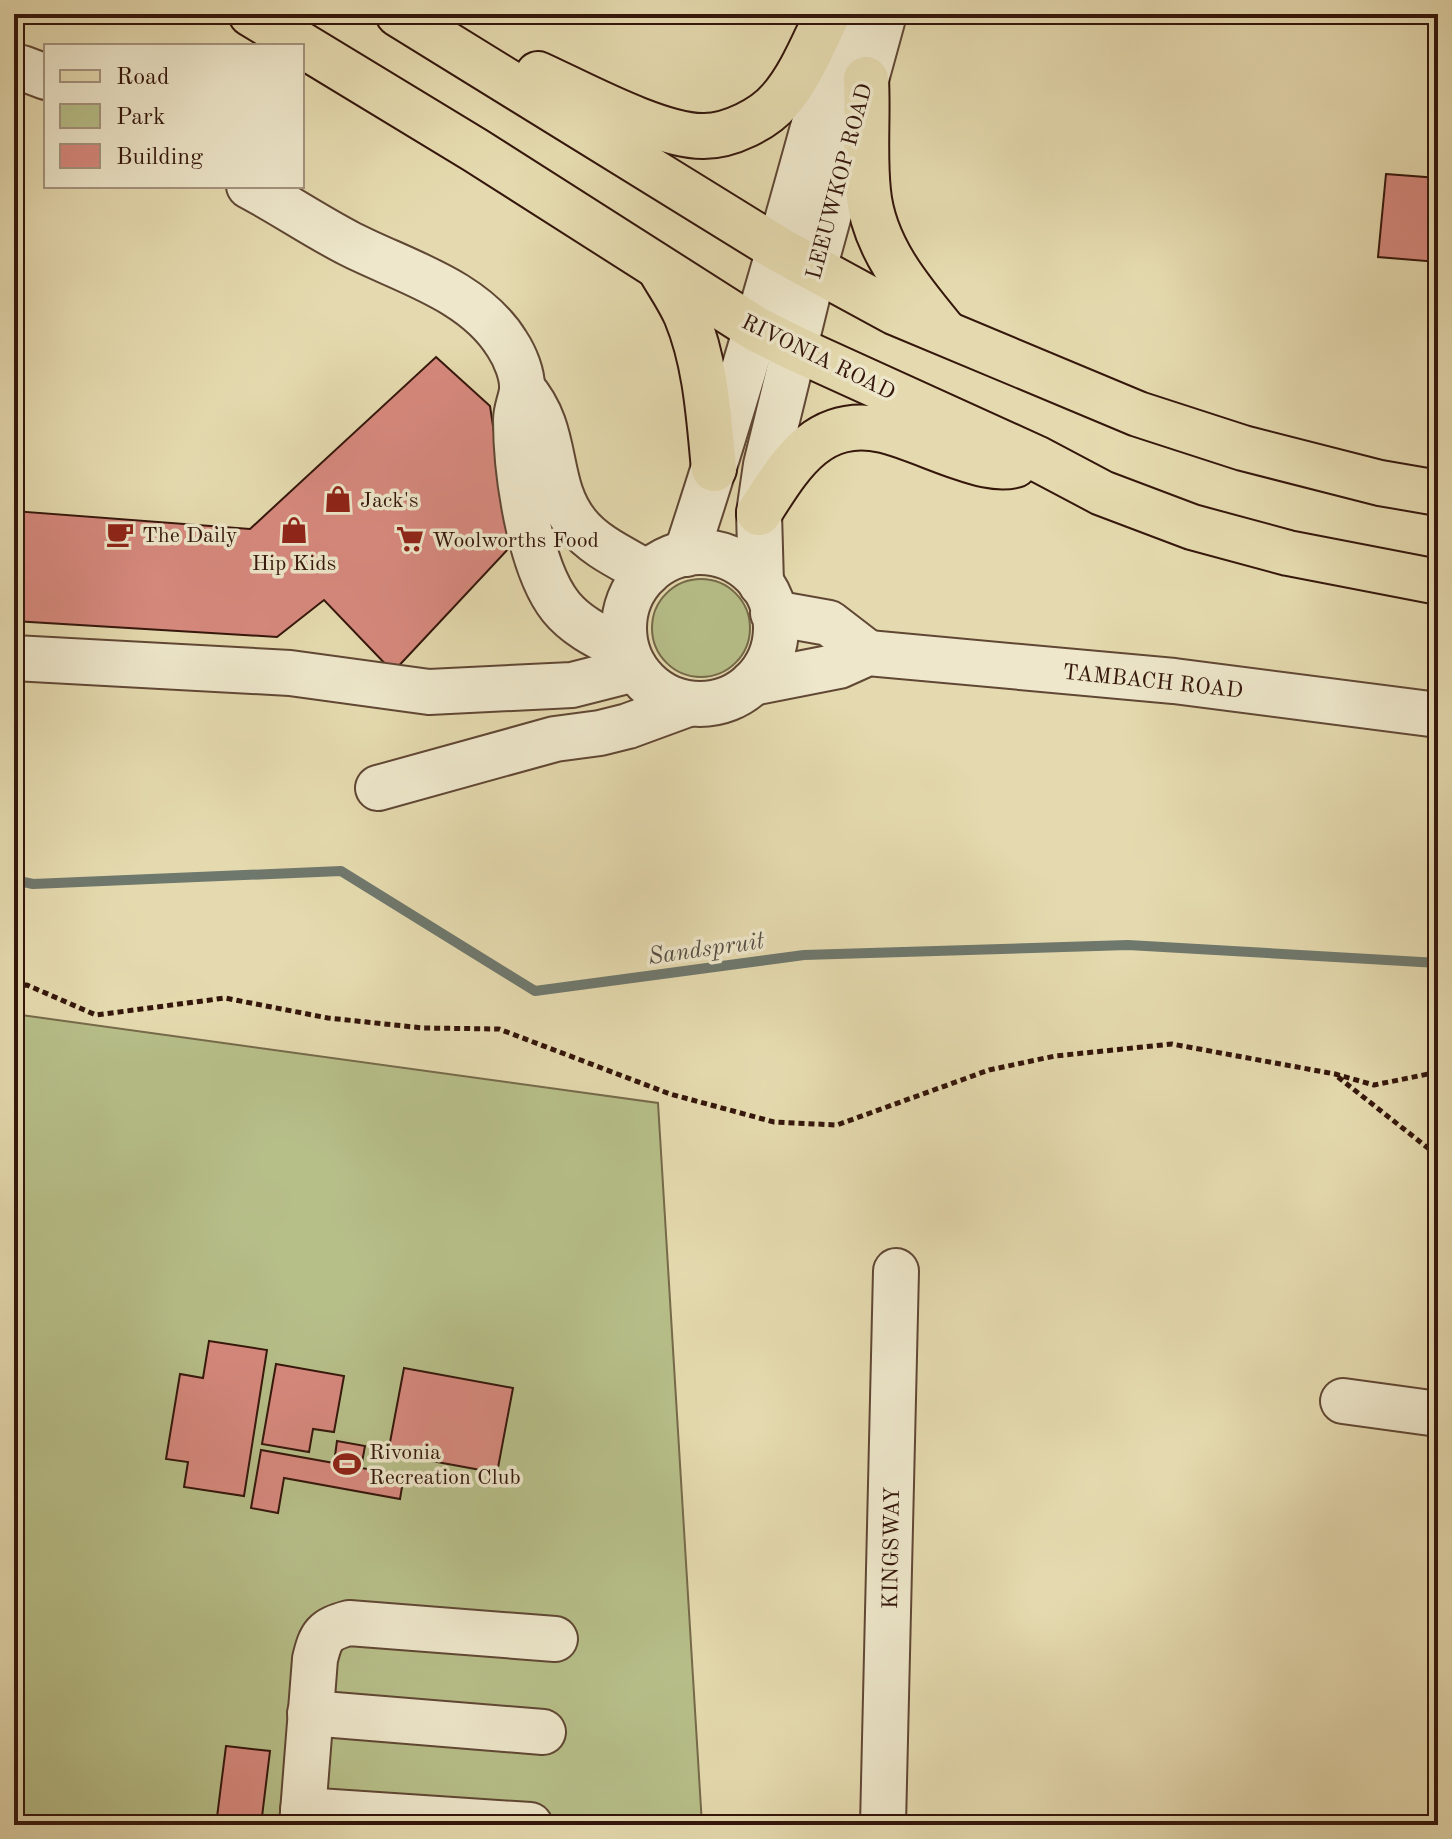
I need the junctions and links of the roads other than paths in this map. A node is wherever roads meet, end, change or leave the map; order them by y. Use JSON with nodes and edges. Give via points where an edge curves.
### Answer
{"nodes":[{"id":1,"x":251,"y":14,"type":"edge"},
{"id":2,"x":398,"y":14,"type":"edge"},
{"id":3,"x":405,"y":14,"type":"edge"},
{"id":4,"x":828,"y":14,"type":"edge"},
{"id":5,"x":844,"y":14,"type":"edge"},
{"id":6,"x":884,"y":14,"type":"edge"},
{"id":7,"x":300,"y":44,"type":"edge"},
{"id":8,"x":304,"y":46,"type":"edge"},
{"id":9,"x":866,"y":79,"type":"junction"},
{"id":10,"x":252,"y":188,"type":"edge"},
{"id":11,"x":797,"y":260,"type":"junction"},
{"id":12,"x":660,"y":268,"type":"junction"},
{"id":13,"x":948,"y":335,"type":"junction"},
{"id":14,"x":775,"y":338,"type":"junction"},
{"id":15,"x":522,"y":388,"type":"junction"},
{"id":16,"x":1036,"y":458,"type":"junction"},
{"id":17,"x":714,"y":469,"type":"junction"},
{"id":18,"x":1438,"y":493,"type":"edge"},
{"id":19,"x":759,"y":513,"type":"junction"},
{"id":20,"x":667,"y":563,"type":"junction"},
{"id":21,"x":1438,"y":582,"type":"edge"},
{"id":22,"x":767,"y":598,"type":"junction"},
{"id":23,"x":868,"y":653,"type":"junction"},
{"id":24,"x":14,"y":658,"type":"edge"},
{"id":25,"x":634,"y":665,"type":"junction"},
{"id":26,"x":752,"y":683,"type":"junction"},
{"id":27,"x":688,"y":704,"type":"junction"},
{"id":28,"x":1438,"y":715,"type":"edge"},
{"id":29,"x":555,"y":739,"type":"junction"},
{"id":30,"x":378,"y":788,"type":"dead end"},
{"id":31,"x":896,"y":1271,"type":"dead end"},
{"id":32,"x":1343,"y":1401,"type":"dead end"},
{"id":33,"x":1438,"y":1414,"type":"edge"},
{"id":34,"x":555,"y":1639,"type":"dead end"},
{"id":35,"x":310,"y":1713,"type":"junction"},
{"id":36,"x":543,"y":1732,"type":"dead end"},
{"id":37,"x":302,"y":1817,"type":"edge"},
{"id":38,"x":530,"y":1825,"type":"edge"},
{"id":39,"x":883,"y":1825,"type":"edge"}],
"edges":[{"from":1,"to":7,"type":"main road","name":"RIVONIA ROAD"},
{"from":2,"to":11,"type":"main road"},
{"from":3,"to":4,"type":"main road","via":[[654,126],[705,136],[730,131],[780,100]]},
{"from":5,"to":11,"type":"street","name":"LEEUWKOP ROAD"},
{"from":6,"to":9,"type":"street","name":"LEEUWKOP ROAD"},
{"from":8,"to":12,"type":"main road","name":"RIVONIA ROAD"},
{"from":9,"to":11,"type":"street","name":"LEEUWKOP ROAD"},
{"from":9,"to":13,"type":"main road","via":[[868,193],[874,222],[910,290]]},
{"from":10,"to":15,"type":"street","via":[[464,301],[507,343]]},
{"from":11,"to":13,"type":"main road"},
{"from":11,"to":14,"type":"street","name":"LEEUWKOP ROAD"},
{"from":12,"to":14,"type":"main road","name":"RIVONIA ROAD"},
{"from":12,"to":17,"type":"main road","via":[[698,352]]},
{"from":13,"to":18,"type":"main road","via":[[1138,414],[1243,448]]},
{"from":14,"to":16,"type":"main road","name":"RIVONIA ROAD"},
{"from":14,"to":17,"type":"street"},
{"from":14,"to":19,"type":"street"},
{"from":15,"to":20,"type":"street","via":[[542,416],[570,515],[592,539]]},
{"from":15,"to":25,"type":"street","via":[[516,436],[530,534],[547,587],[562,609]]},
{"from":16,"to":19,"type":"main road","via":[[1010,467],[987,465],[883,430],[838,430],[805,449]]},
{"from":16,"to":21,"type":"main road","name":"RIVONIA ROAD","via":[[1102,493],[1192,527],[1288,553]]},
{"from":17,"to":20,"type":"street"},
{"from":19,"to":22,"type":"street"},
{"from":20,"to":22,"type":"street","via":[[714,554],[728,558],[741,564]]},
{"from":20,"to":25,"type":"street","via":[[629,601],[624,634]]},
{"from":22,"to":23,"type":"street","via":[[829,623]]},
{"from":22,"to":26,"type":"street","via":[[775,625],[772,650]]},
{"from":23,"to":26,"type":"street","name":"TAMBACH ROAD","via":[[839,666]]},
{"from":23,"to":28,"type":"street","name":"TAMBACH ROAD","via":[[1174,681]]},
{"from":24,"to":25,"type":"street","via":[[290,673],[429,692],[572,685]]},
{"from":25,"to":27,"type":"street","via":[[657,691]]},
{"from":25,"to":29,"type":"street"},
{"from":26,"to":27,"type":"street","name":"TAMBACH ROAD","via":[[723,701]]},
{"from":27,"to":29,"type":"street","name":"TAMBACH ROAD","via":[[628,726]]},
{"from":29,"to":30,"type":"street","name":"TAMBACH ROAD"},
{"from":31,"to":39,"type":"street","name":"KINGSWAY"},
{"from":32,"to":33,"type":"street"},
{"from":34,"to":35,"type":"street","via":[[349,1623],[330,1628],[315,1659]]},
{"from":35,"to":36,"type":"street"},
{"from":35,"to":37,"type":"street"},
{"from":37,"to":38,"type":"street"}]}
